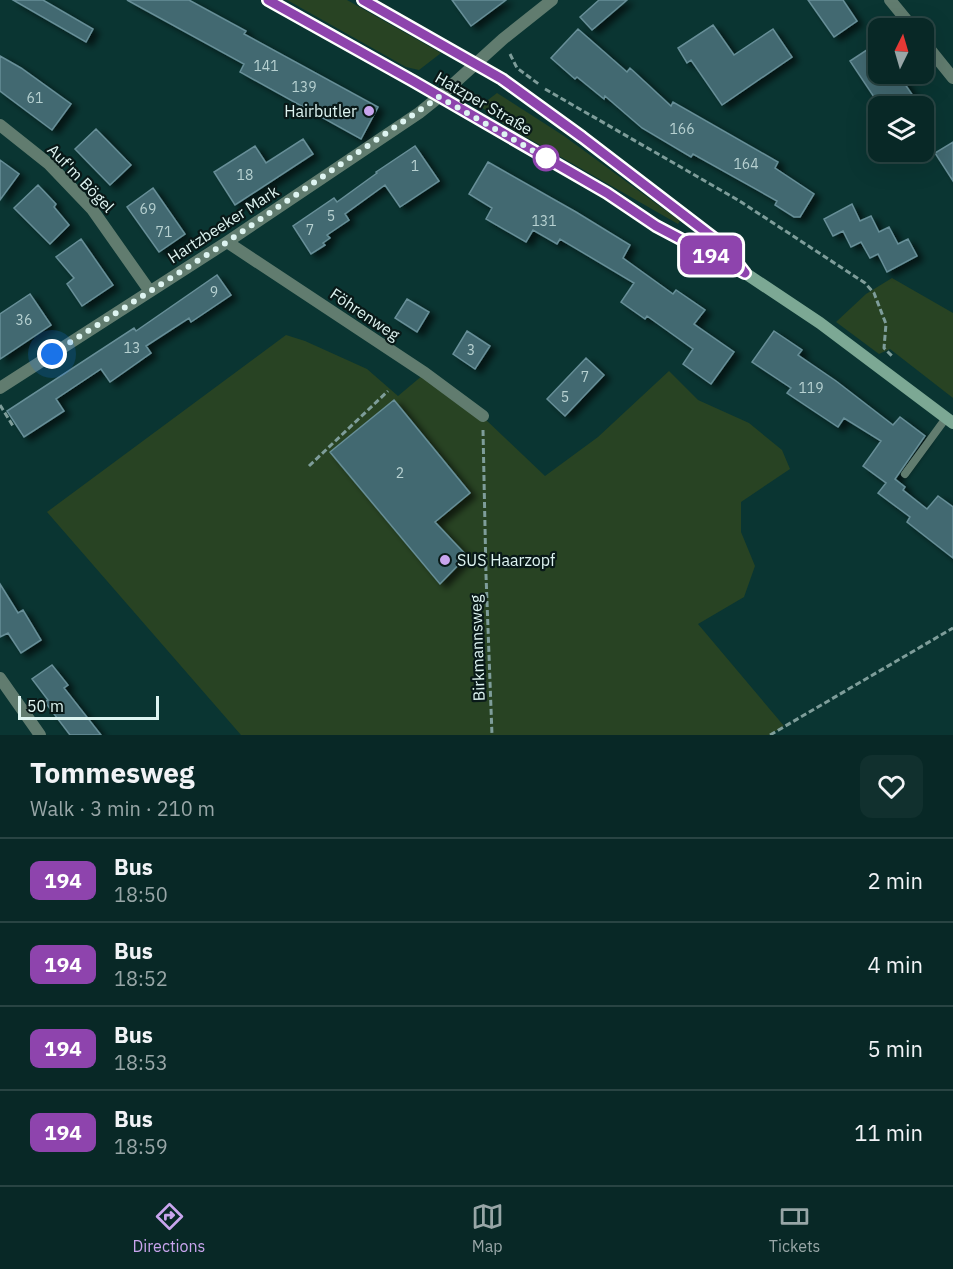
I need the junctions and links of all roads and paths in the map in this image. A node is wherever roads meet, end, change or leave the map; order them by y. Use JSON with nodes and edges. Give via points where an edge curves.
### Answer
{"nodes":[{"id":1,"x":268,"y":0,"type":"edge"},
{"id":2,"x":363,"y":0,"type":"edge"},
{"id":3,"x":552,"y":0,"type":"edge"},
{"id":4,"x":890,"y":0,"type":"edge"},
{"id":5,"x":905,"y":18,"type":"edge"},
{"id":6,"x":508,"y":53,"type":"dead end"},
{"id":7,"x":934,"y":54,"type":"edge"},
{"id":8,"x":476,"y":65,"type":"junction"},
{"id":9,"x":953,"y":78,"type":"edge"},
{"id":10,"x":439,"y":97,"type":"junction"},
{"id":11,"x":0,"y":125,"type":"edge"},
{"id":12,"x":227,"y":242,"type":"junction"},
{"id":13,"x":745,"y":273,"type":"junction"},
{"id":14,"x":149,"y":291,"type":"junction"},
{"id":15,"x":899,"y":362,"type":"dead end"},
{"id":16,"x":0,"y":388,"type":"edge"},
{"id":17,"x":388,"y":391,"type":"dead end"},
{"id":18,"x":0,"y":405,"type":"edge"},
{"id":19,"x":483,"y":416,"type":"joint"},
{"id":20,"x":950,"y":420,"type":"edge"},
{"id":21,"x":14,"y":426,"type":"dead end"},
{"id":22,"x":309,"y":466,"type":"dead end"},
{"id":23,"x":905,"y":474,"type":"dead end"},
{"id":24,"x":953,"y":628,"type":"edge"},
{"id":25,"x":0,"y":678,"type":"edge"},
{"id":26,"x":40,"y":735,"type":"edge"},
{"id":27,"x":492,"y":735,"type":"edge"},
{"id":28,"x":770,"y":735,"type":"edge"}],
"edges":[{"from":1,"to":10,"type":"main road","name":"Hatzper Straße"},
{"from":2,"to":8,"type":"main road","name":"Hatzper Straße"},
{"from":3,"to":8,"type":"street","name":"Hartzbeeker Mark"},
{"from":4,"to":5,"type":"street"},
{"from":6,"to":15,"type":"path","via":[[517,68],[546,90],[738,200],[865,283],[874,293],[886,324],[884,348]]},
{"from":7,"to":9,"type":"street"},
{"from":8,"to":10,"type":"street","name":"Hartzbeeker Mark"},
{"from":8,"to":13,"type":"main road","name":"Hatzper Straße","via":[[502,79],[582,137],[723,245]]},
{"from":10,"to":12,"type":"street","name":"Hartzbeeker Mark"},
{"from":10,"to":13,"type":"main road","name":"Hatzper Straße","via":[[607,193],[656,226]]},
{"from":11,"to":14,"type":"street","name":"Auf'm Bögel","via":[[49,164],[92,209]]},
{"from":12,"to":14,"type":"street","name":"Hartzbeeker Mark"},
{"from":12,"to":19,"type":"street","name":"Föhrenweg"},
{"from":13,"to":20,"type":"main road","name":"Hatzper Straße","via":[[820,323]]},
{"from":14,"to":16,"type":"street","name":"Hartzbeeker Mark"},
{"from":17,"to":22,"type":"path"},
{"from":18,"to":21,"type":"path"},
{"from":19,"to":27,"type":"path","name":"Birkmannsweg"},
{"from":20,"to":23,"type":"lane"},
{"from":24,"to":28,"type":"path"},
{"from":25,"to":26,"type":"street"}]}
